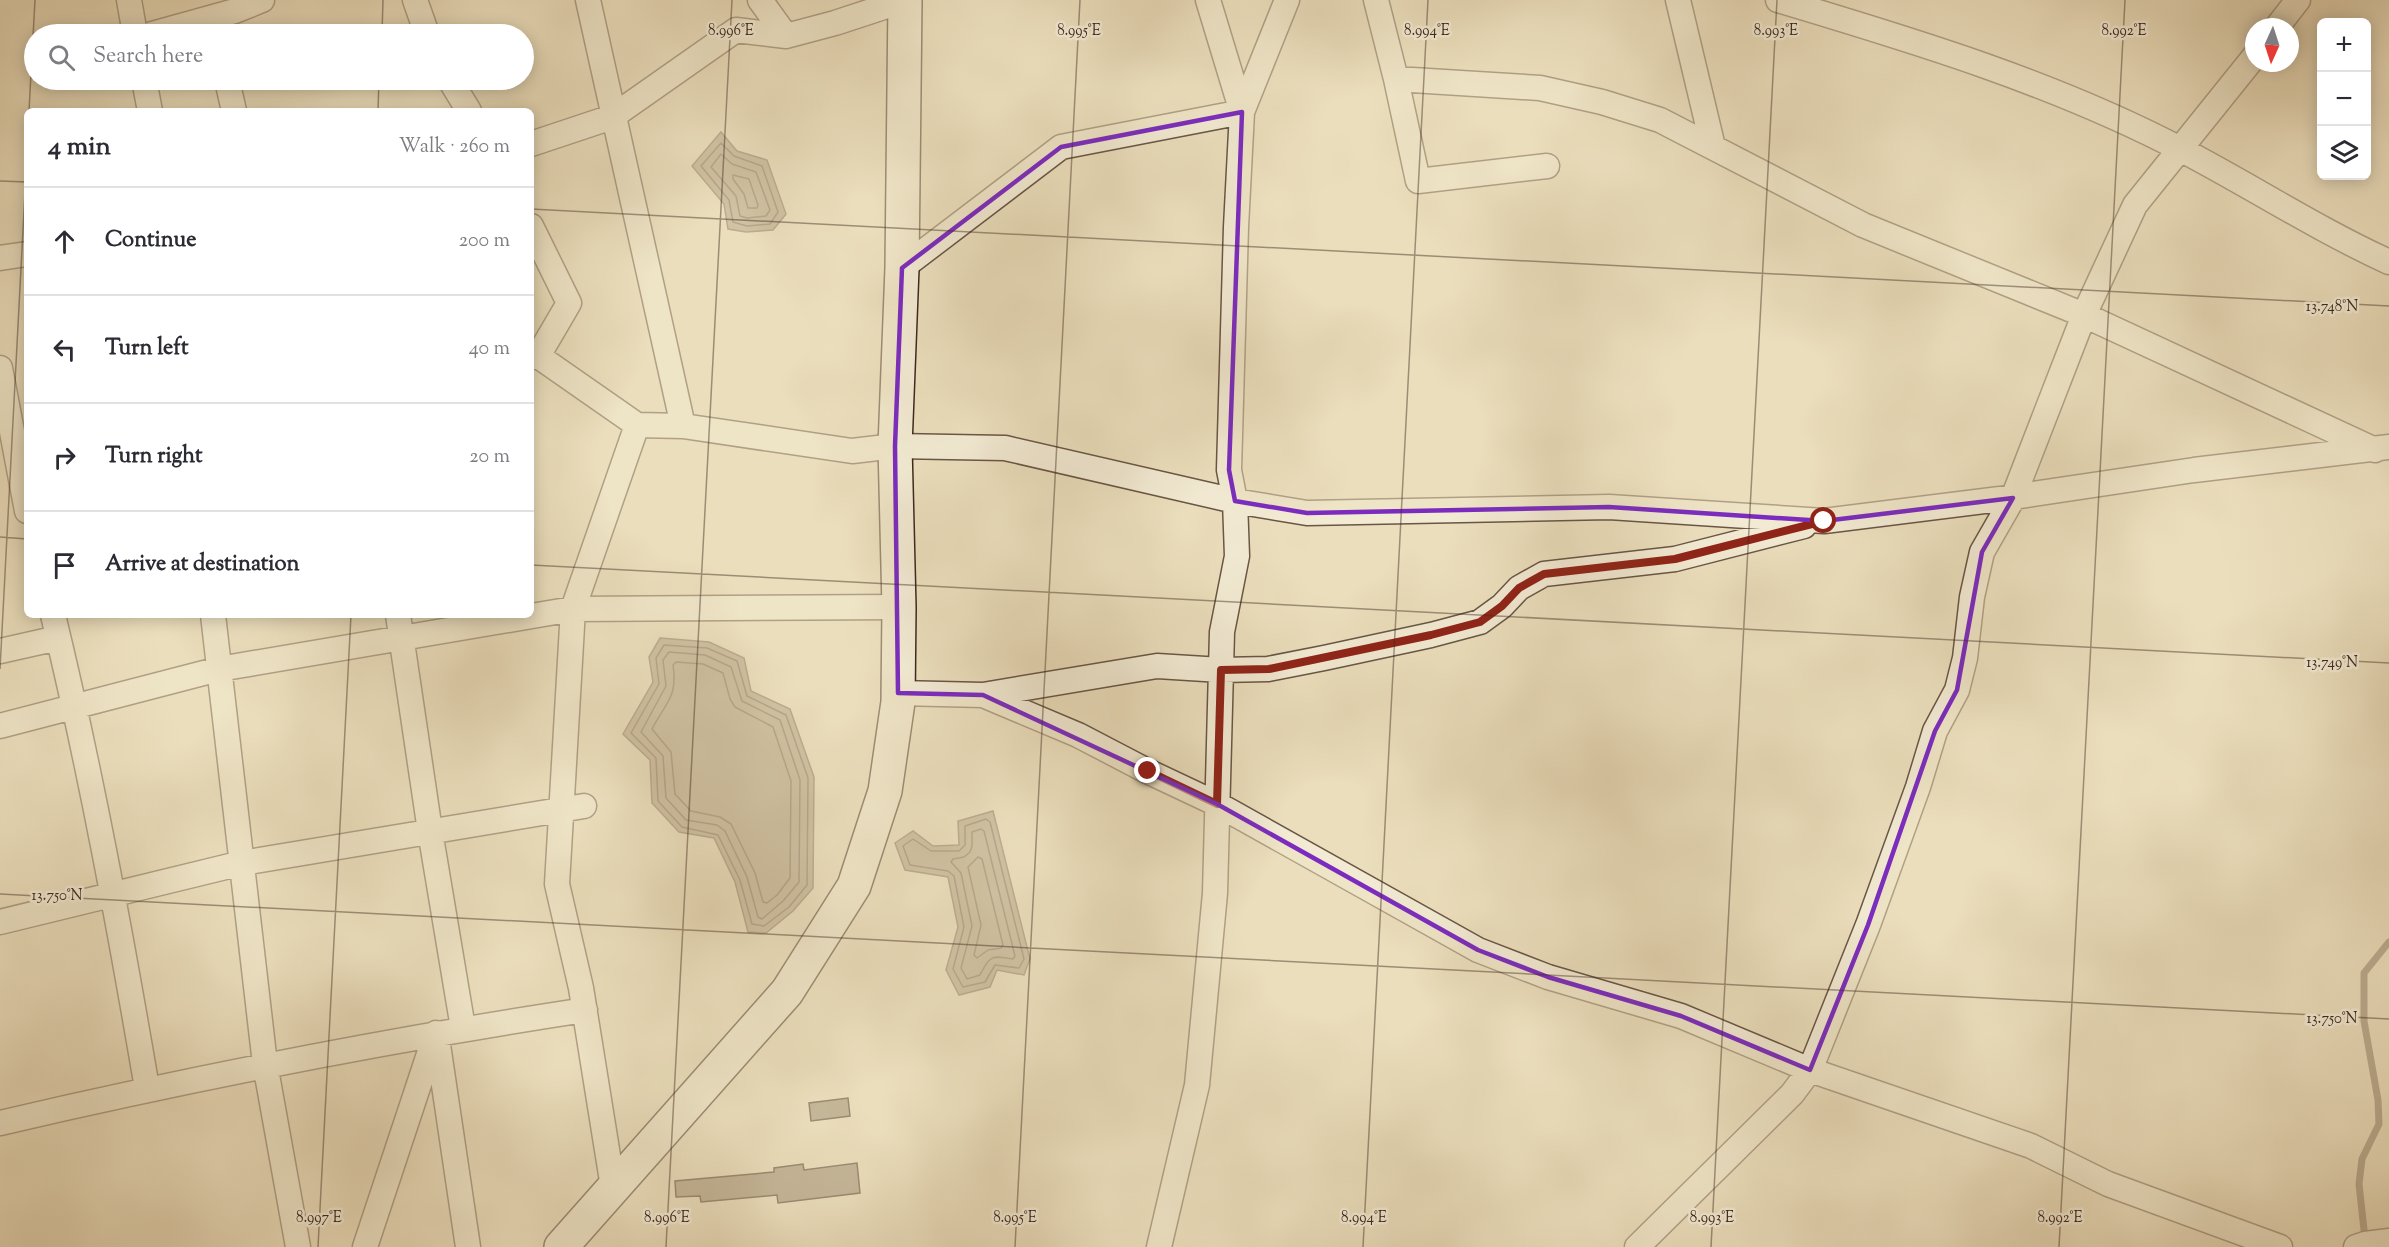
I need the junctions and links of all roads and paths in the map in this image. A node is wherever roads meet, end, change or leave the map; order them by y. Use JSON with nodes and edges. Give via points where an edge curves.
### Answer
{"nodes":[{"id":1,"x":129,"y":0,"type":"edge"},
{"id":2,"x":262,"y":0,"type":"edge"},
{"id":3,"x":415,"y":0,"type":"edge"},
{"id":4,"x":588,"y":0,"type":"edge"},
{"id":5,"x":760,"y":0,"type":"edge"},
{"id":6,"x":905,"y":0,"type":"edge"},
{"id":7,"x":1208,"y":0,"type":"edge"},
{"id":8,"x":1287,"y":0,"type":"edge"},
{"id":9,"x":1376,"y":0,"type":"edge"},
{"id":10,"x":1678,"y":0,"type":"edge"},
{"id":11,"x":1778,"y":0,"type":"edge"},
{"id":12,"x":2298,"y":0,"type":"edge"},
{"id":13,"x":2284,"y":18,"type":"edge"},
{"id":14,"x":133,"y":24,"type":"edge"},
{"id":15,"x":217,"y":24,"type":"edge"},
{"id":16,"x":423,"y":24,"type":"edge"},
{"id":17,"x":786,"y":36,"type":"junction"},
{"id":18,"x":2245,"y":68,"type":"edge"},
{"id":19,"x":1396,"y":79,"type":"junction"},
{"id":20,"x":146,"y":90,"type":"edge"},
{"id":21,"x":229,"y":90,"type":"edge"},
{"id":22,"x":456,"y":90,"type":"edge"},
{"id":23,"x":149,"y":108,"type":"edge"},
{"id":24,"x":233,"y":108,"type":"edge"},
{"id":25,"x":467,"y":108,"type":"edge"},
{"id":26,"x":1242,"y":112,"type":"junction"},
{"id":27,"x":612,"y":117,"type":"junction"},
{"id":28,"x":534,"y":143,"type":"edge"},
{"id":29,"x":1713,"y":147,"type":"junction"},
{"id":30,"x":2181,"y":150,"type":"junction"},
{"id":31,"x":1547,"y":166,"type":"dead end"},
{"id":32,"x":534,"y":232,"type":"edge"},
{"id":33,"x":24,"y":254,"type":"edge"},
{"id":34,"x":0,"y":258,"type":"edge"},
{"id":35,"x":2389,"y":262,"type":"edge"},
{"id":36,"x":902,"y":268,"type":"junction"},
{"id":37,"x":2084,"y":315,"type":"junction"},
{"id":38,"x":535,"y":357,"type":"edge"},
{"id":39,"x":0,"y":368,"type":"edge"},
{"id":40,"x":637,"y":425,"type":"junction"},
{"id":41,"x":682,"y":426,"type":"junction"},
{"id":42,"x":13,"y":439,"type":"edge"},
{"id":43,"x":895,"y":446,"type":"junction"},
{"id":44,"x":2384,"y":451,"type":"edge"},
{"id":45,"x":24,"y":496,"type":"edge"},
{"id":46,"x":2013,"y":498,"type":"junction"},
{"id":47,"x":1235,"y":501,"type":"junction"},
{"id":48,"x":1824,"y":521,"type":"junction"},
{"id":49,"x":899,"y":607,"type":"junction"},
{"id":50,"x":573,"y":609,"type":"junction"},
{"id":51,"x":534,"y":613,"type":"edge"},
{"id":52,"x":54,"y":618,"type":"edge"},
{"id":53,"x":213,"y":618,"type":"edge"},
{"id":54,"x":486,"y":618,"type":"edge"},
{"id":55,"x":400,"y":627,"type":"edge"},
{"id":56,"x":58,"y":638,"type":"junction"},
{"id":57,"x":0,"y":651,"type":"edge"},
{"id":58,"x":219,"y":669,"type":"junction"},
{"id":59,"x":1221,"y":670,"type":"junction"},
{"id":60,"x":898,"y":693,"type":"junction"},
{"id":61,"x":983,"y":695,"type":"junction"},
{"id":62,"x":75,"y":706,"type":"junction"},
{"id":63,"x":0,"y":726,"type":"edge"},
{"id":64,"x":1217,"y":804,"type":"junction"},
{"id":65,"x":572,"y":808,"type":"junction"},
{"id":66,"x":430,"y":831,"type":"junction"},
{"id":67,"x":242,"y":862,"type":"junction"},
{"id":68,"x":114,"y":893,"type":"junction"},
{"id":69,"x":0,"y":922,"type":"edge"},
{"id":70,"x":585,"y":1010,"type":"junction"},
{"id":71,"x":462,"y":1028,"type":"junction"},
{"id":72,"x":436,"y":1033,"type":"junction"},
{"id":73,"x":265,"y":1064,"type":"junction"},
{"id":74,"x":1810,"y":1070,"type":"junction"},
{"id":75,"x":147,"y":1088,"type":"junction"},
{"id":76,"x":0,"y":1123,"type":"edge"},
{"id":77,"x":613,"y":1187,"type":"junction"},
{"id":78,"x":2389,"y":1241,"type":"edge"},
{"id":79,"x":298,"y":1247,"type":"edge"},
{"id":80,"x":365,"y":1247,"type":"edge"},
{"id":81,"x":468,"y":1247,"type":"edge"},
{"id":82,"x":561,"y":1247,"type":"edge"},
{"id":83,"x":1159,"y":1247,"type":"edge"},
{"id":84,"x":1637,"y":1247,"type":"edge"},
{"id":85,"x":2280,"y":1247,"type":"edge"},
{"id":86,"x":2356,"y":1247,"type":"edge"}],
"edges":[{"from":1,"to":14,"type":"street"},
{"from":2,"to":15,"type":"street"},
{"from":3,"to":16,"type":"street"},
{"from":4,"to":27,"type":"street"},
{"from":5,"to":17,"type":"street"},
{"from":6,"to":17,"type":"street"},
{"from":6,"to":36,"type":"street"},
{"from":7,"to":26,"type":"street"},
{"from":8,"to":26,"type":"street"},
{"from":9,"to":19,"type":"street"},
{"from":10,"to":29,"type":"street"},
{"from":11,"to":30,"type":"street","via":[[1959,56],[2096,110]]},
{"from":12,"to":13,"type":"street"},
{"from":17,"to":27,"type":"street","via":[[736,30]]},
{"from":18,"to":30,"type":"street"},
{"from":19,"to":29,"type":"street","via":[[1540,88],[1660,120]]},
{"from":19,"to":31,"type":"street","via":[[1418,181]]},
{"from":20,"to":23,"type":"street"},
{"from":21,"to":24,"type":"street"},
{"from":22,"to":25,"type":"street"},
{"from":26,"to":36,"type":"street","via":[[1061,147]]},
{"from":26,"to":47,"type":"street","via":[[1229,470]]},
{"from":27,"to":28,"type":"street"},
{"from":27,"to":41,"type":"street"},
{"from":29,"to":37,"type":"street","via":[[1863,225]]},
{"from":30,"to":35,"type":"street"},
{"from":30,"to":37,"type":"street","via":[[2135,205]]},
{"from":32,"to":38,"type":"street","via":[[569,303]]},
{"from":33,"to":34,"type":"street"},
{"from":36,"to":43,"type":"street"},
{"from":37,"to":44,"type":"street"},
{"from":37,"to":46,"type":"street"},
{"from":38,"to":40,"type":"street"},
{"from":39,"to":42,"type":"street"},
{"from":40,"to":41,"type":"street"},
{"from":40,"to":50,"type":"street"},
{"from":41,"to":43,"type":"street","via":[[852,451]]},
{"from":42,"to":45,"type":"street"},
{"from":43,"to":47,"type":"street","via":[[1005,448]]},
{"from":43,"to":49,"type":"street"},
{"from":44,"to":46,"type":"street","via":[[2194,470]]},
{"from":46,"to":48,"type":"street"},
{"from":46,"to":74,"type":"street","via":[[1982,552],[1957,690],[1935,731],[1872,914]]},
{"from":47,"to":48,"type":"street","via":[[1307,513],[1609,507]]},
{"from":47,"to":59,"type":"street","via":[[1237,556],[1222,632]]},
{"from":48,"to":59,"type":"street","via":[[1675,559],[1544,574],[1519,588],[1480,622],[1431,635],[1269,669]]},
{"from":49,"to":50,"type":"street"},
{"from":49,"to":60,"type":"street"},
{"from":50,"to":51,"type":"street"},
{"from":50,"to":65,"type":"street"},
{"from":52,"to":56,"type":"street"},
{"from":53,"to":58,"type":"street"},
{"from":54,"to":55,"type":"street"},
{"from":55,"to":58,"type":"street"},
{"from":55,"to":66,"type":"street"},
{"from":56,"to":57,"type":"street"},
{"from":56,"to":62,"type":"street"},
{"from":58,"to":62,"type":"street"},
{"from":58,"to":67,"type":"street"},
{"from":59,"to":61,"type":"street","via":[[1157,666]]},
{"from":59,"to":64,"type":"street"},
{"from":60,"to":61,"type":"street"},
{"from":60,"to":77,"type":"street","via":[[885,792],[855,886],[787,992]]},
{"from":61,"to":64,"type":"street","via":[[1078,735]]},
{"from":62,"to":63,"type":"street"},
{"from":62,"to":68,"type":"street"},
{"from":64,"to":74,"type":"street","via":[[1478,950],[1548,977],[1681,1016]]},
{"from":64,"to":83,"type":"street","via":[[1215,893],[1197,1085]]},
{"from":65,"to":66,"type":"street"},
{"from":65,"to":70,"type":"street","via":[[558,884]]},
{"from":66,"to":67,"type":"street"},
{"from":66,"to":71,"type":"street"},
{"from":67,"to":68,"type":"street"},
{"from":67,"to":73,"type":"street"},
{"from":68,"to":69,"type":"street"},
{"from":68,"to":75,"type":"street"},
{"from":70,"to":71,"type":"street"},
{"from":70,"to":77,"type":"street"},
{"from":71,"to":72,"type":"street"},
{"from":72,"to":73,"type":"street"},
{"from":72,"to":80,"type":"street"},
{"from":72,"to":81,"type":"street"},
{"from":73,"to":75,"type":"street"},
{"from":73,"to":79,"type":"street"},
{"from":74,"to":84,"type":"street","via":[[1792,1094]]},
{"from":74,"to":85,"type":"street","via":[[2031,1146],[2108,1184]]},
{"from":75,"to":76,"type":"street"},
{"from":77,"to":82,"type":"street"},
{"from":78,"to":86,"type":"street"}]}
